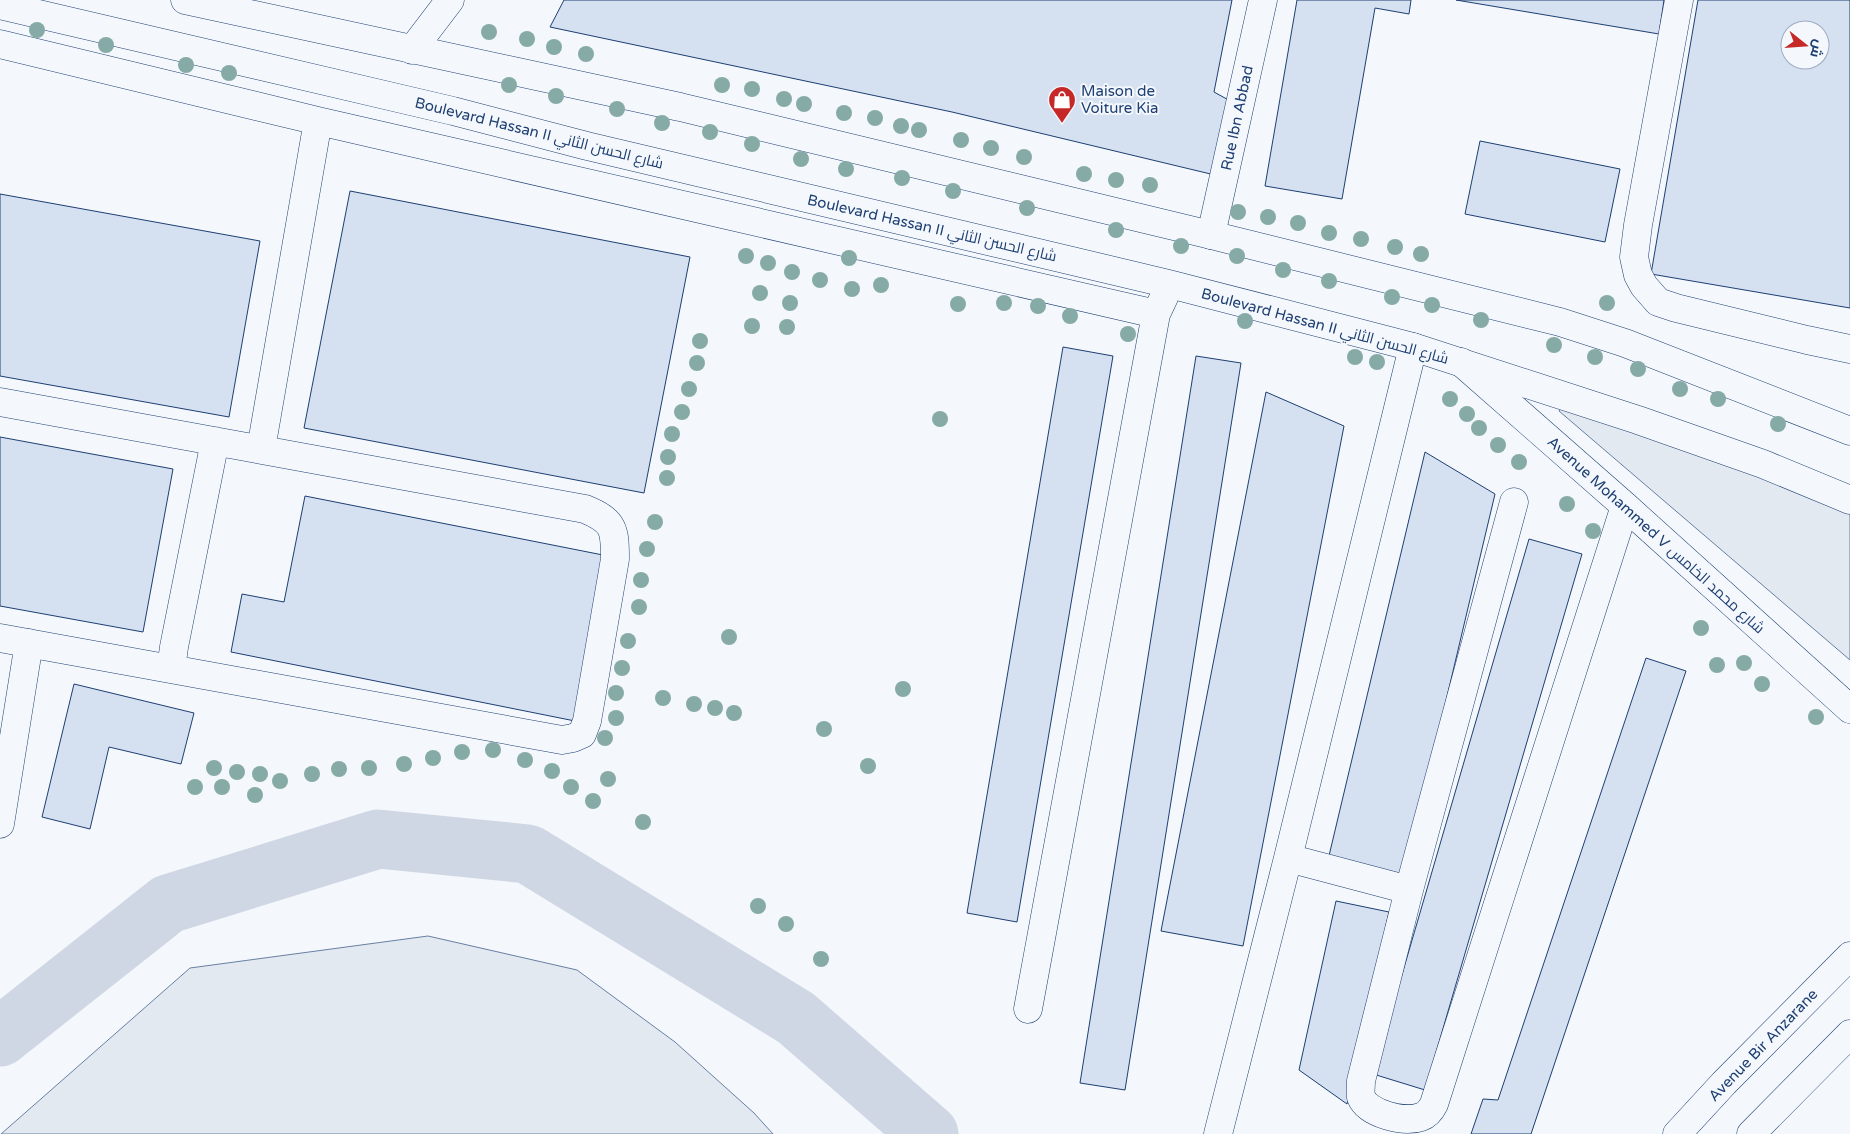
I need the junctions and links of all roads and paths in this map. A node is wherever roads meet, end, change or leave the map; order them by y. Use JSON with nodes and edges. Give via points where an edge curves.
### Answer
{"nodes":[{"id":1,"x":450,"y":0,"type":"edge"},
{"id":2,"x":1263,"y":0,"type":"edge"},
{"id":3,"x":1679,"y":0,"type":"edge"},
{"id":4,"x":195,"y":1,"type":"edge"},
{"id":5,"x":0,"y":5,"type":"edge"},
{"id":6,"x":0,"y":44,"type":"edge"},
{"id":7,"x":412,"y":50,"type":"junction"},
{"id":8,"x":318,"y":121,"type":"junction"},
{"id":9,"x":1211,"y":235,"type":"junction"},
{"id":10,"x":1169,"y":284,"type":"junction"},
{"id":11,"x":1156,"y":314,"type":"junction"},
{"id":12,"x":1413,"y":346,"type":"junction"},
{"id":13,"x":1850,"y":349,"type":"edge"},
{"id":14,"x":1461,"y":362,"type":"junction"},
{"id":15,"x":0,"y":402,"type":"edge"},
{"id":16,"x":1850,"y":431,"type":"edge"},
{"id":17,"x":215,"y":441,"type":"junction"},
{"id":18,"x":261,"y":449,"type":"junction"},
{"id":19,"x":1850,"y":500,"type":"edge"},
{"id":20,"x":1514,"y":502,"type":"dead end"},
{"id":21,"x":1625,"y":506,"type":"junction"},
{"id":22,"x":0,"y":638,"type":"edge"},
{"id":23,"x":29,"y":644,"type":"junction"},
{"id":24,"x":171,"y":669,"type":"junction"},
{"id":25,"x":1850,"y":709,"type":"edge"},
{"id":26,"x":0,"y":824,"type":"edge"},
{"id":27,"x":1288,"y":858,"type":"junction"},
{"id":28,"x":1409,"y":890,"type":"junction"},
{"id":29,"x":1850,"y":956,"type":"edge"},
{"id":30,"x":1028,"y":1009,"type":"dead end"},
{"id":31,"x":1850,"y":1034,"type":"edge"},
{"id":32,"x":1218,"y":1134,"type":"edge"},
{"id":33,"x":1677,"y":1134,"type":"edge"},
{"id":34,"x":1751,"y":1134,"type":"edge"}],
"edges":[{"from":1,"to":7,"type":"street"},
{"from":2,"to":9,"type":"street","name":"Rue Ibn Abbad"},
{"from":3,"to":13,"type":"street","via":[[1636,241],[1634,257],[1638,275],[1658,302]]},
{"from":4,"to":7,"type":"street"},
{"from":5,"to":10,"type":"street","name":"Boulevard Hassan II شارع الحسن الثاني"},
{"from":6,"to":8,"type":"street"},
{"from":7,"to":9,"type":"street","via":[[680,107]]},
{"from":8,"to":11,"type":"street"},
{"from":8,"to":18,"type":"street"},
{"from":9,"to":16,"type":"street","via":[[1560,322],[1626,343]]},
{"from":10,"to":11,"type":"street"},
{"from":10,"to":12,"type":"street","name":"Boulevard Hassan II شارع الحسن الثاني"},
{"from":11,"to":30,"type":"street"},
{"from":12,"to":14,"type":"street","name":"Boulevard Hassan II شارع الحسن الثاني"},
{"from":12,"to":27,"type":"street"},
{"from":14,"to":19,"type":"street","name":"Boulevard Hassan II شارع الحسن الثاني","via":[[1763,464]]},
{"from":14,"to":21,"type":"street","name":"Avenue Mohammed V شارع محمد الخامس"},
{"from":15,"to":17,"type":"street"},
{"from":17,"to":18,"type":"street"},
{"from":17,"to":24,"type":"street"},
{"from":18,"to":24,"type":"street","via":[[585,509],[601,515],[610,524],[615,538],[615,559],[585,730],[578,736],[562,740]]},
{"from":20,"to":28,"type":"street"},
{"from":21,"to":25,"type":"street","name":"Avenue Mohammed V شارع محمد الخامس"},
{"from":21,"to":28,"type":"street","via":[[1434,1104],[1430,1112],[1420,1118],[1409,1119],[1391,1117],[1372,1109],[1360,1093]]},
{"from":22,"to":23,"type":"street"},
{"from":23,"to":24,"type":"street"},
{"from":23,"to":26,"type":"street"},
{"from":27,"to":28,"type":"street"},
{"from":27,"to":32,"type":"street"},
{"from":29,"to":33,"type":"street","name":"Avenue Bir Anzarane"},
{"from":31,"to":34,"type":"street"}]}
